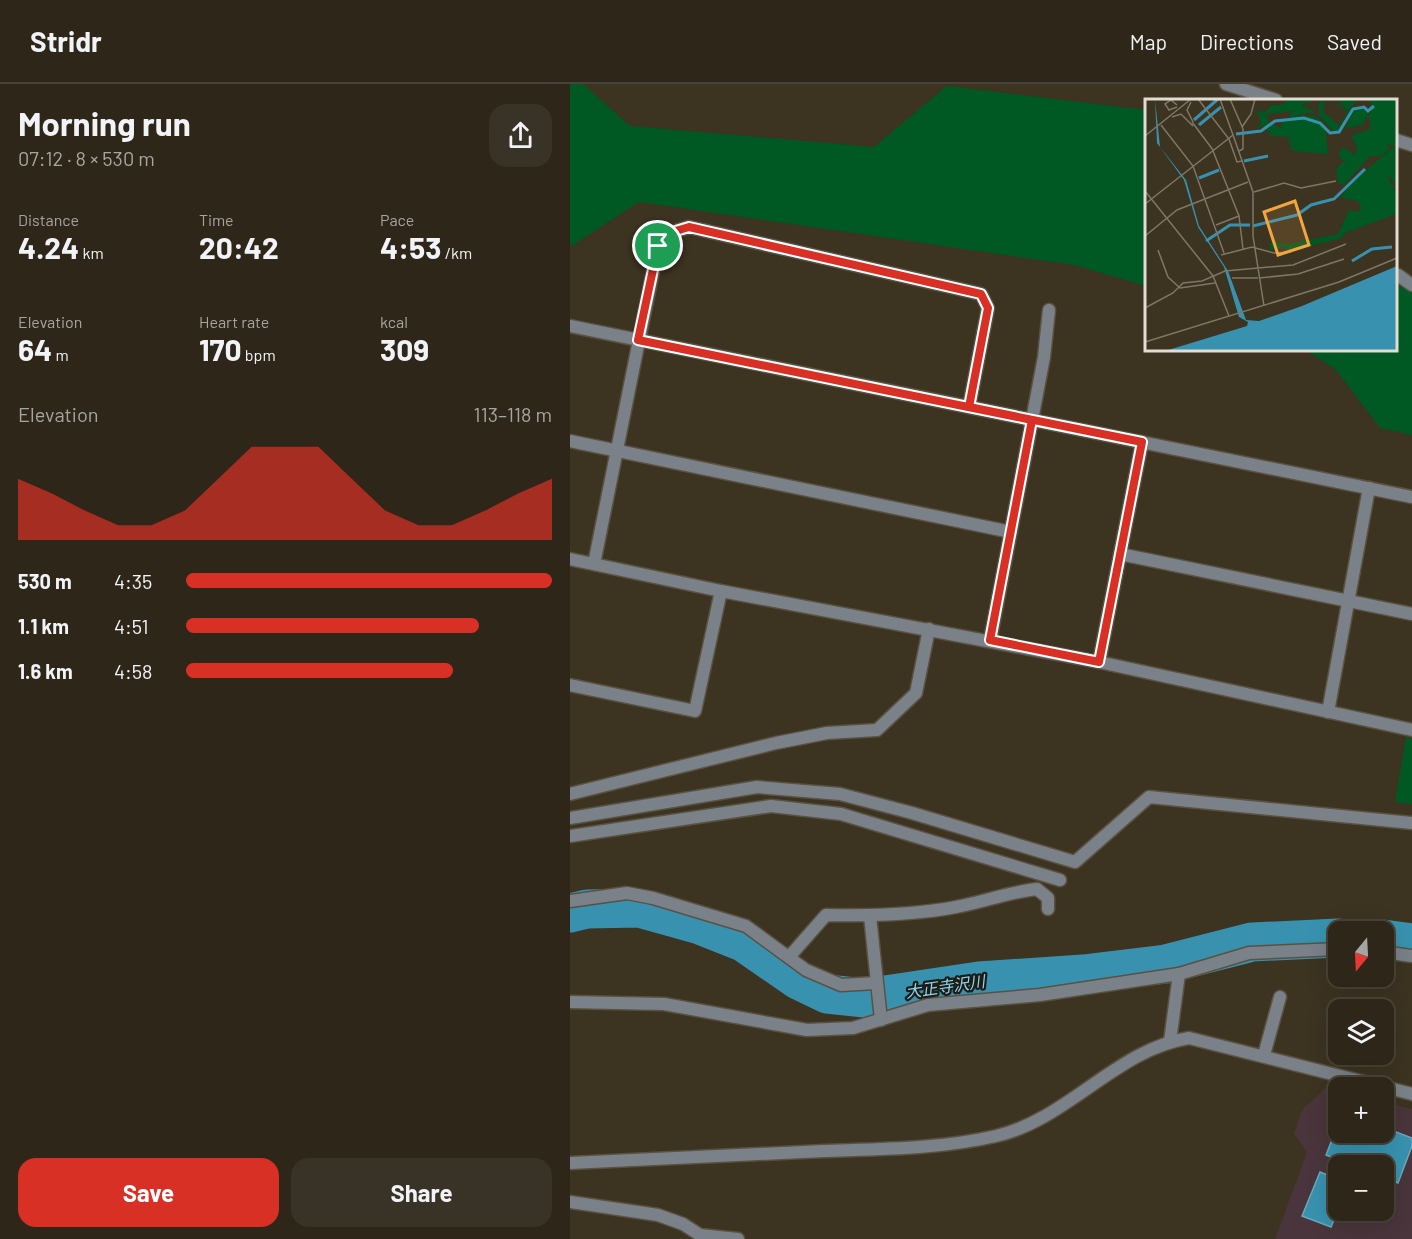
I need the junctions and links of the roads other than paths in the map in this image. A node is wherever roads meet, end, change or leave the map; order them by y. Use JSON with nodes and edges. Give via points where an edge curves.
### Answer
{"nodes":[{"id":1,"x":1232,"y":85,"type":"edge"},
{"id":2,"x":1273,"y":99,"type":"edge"},
{"id":3,"x":1397,"y":141,"type":"edge"},
{"id":4,"x":1412,"y":146,"type":"edge"},
{"id":5,"x":1398,"y":275,"type":"dead end"},
{"id":6,"x":1412,"y":285,"type":"edge"},
{"id":7,"x":1049,"y":310,"type":"dead end"},
{"id":8,"x":570,"y":326,"type":"edge"},
{"id":9,"x":638,"y":340,"type":"junction"},
{"id":10,"x":969,"y":407,"type":"junction"},
{"id":11,"x":1032,"y":420,"type":"junction"},
{"id":12,"x":570,"y":441,"type":"edge"},
{"id":13,"x":1142,"y":442,"type":"junction"},
{"id":14,"x":616,"y":450,"type":"junction"},
{"id":15,"x":1369,"y":488,"type":"junction"},
{"id":16,"x":1412,"y":497,"type":"edge"},
{"id":17,"x":1011,"y":532,"type":"junction"},
{"id":18,"x":1120,"y":554,"type":"junction"},
{"id":19,"x":570,"y":559,"type":"edge"},
{"id":20,"x":594,"y":564,"type":"junction"},
{"id":21,"x":721,"y":591,"type":"junction"},
{"id":22,"x":1348,"y":601,"type":"junction"},
{"id":23,"x":1412,"y":614,"type":"edge"},
{"id":24,"x":929,"y":629,"type":"junction"},
{"id":25,"x":990,"y":640,"type":"junction"},
{"id":26,"x":1099,"y":662,"type":"junction"},
{"id":27,"x":570,"y":685,"type":"edge"},
{"id":28,"x":1328,"y":712,"type":"junction"},
{"id":29,"x":1412,"y":730,"type":"edge"},
{"id":30,"x":570,"y":794,"type":"edge"},
{"id":31,"x":570,"y":818,"type":"edge"},
{"id":32,"x":1412,"y":823,"type":"edge"},
{"id":33,"x":570,"y":836,"type":"edge"},
{"id":34,"x":1060,"y":880,"type":"dead end"},
{"id":35,"x":570,"y":900,"type":"edge"},
{"id":36,"x":1048,"y":909,"type":"dead end"},
{"id":37,"x":870,"y":916,"type":"junction"},
{"id":38,"x":1328,"y":949,"type":"edge"},
{"id":39,"x":1394,"y":954,"type":"edge"},
{"id":40,"x":1412,"y":956,"type":"edge"},
{"id":41,"x":789,"y":957,"type":"junction"},
{"id":42,"x":1179,"y":974,"type":"junction"},
{"id":43,"x":877,"y":985,"type":"junction"},
{"id":44,"x":1280,"y":997,"type":"dead end"},
{"id":45,"x":570,"y":1002,"type":"edge"},
{"id":46,"x":881,"y":1016,"type":"junction"},
{"id":47,"x":1170,"y":1041,"type":"junction"},
{"id":48,"x":1264,"y":1055,"type":"junction"},
{"id":49,"x":1412,"y":1094,"type":"edge"},
{"id":50,"x":570,"y":1163,"type":"edge"},
{"id":51,"x":570,"y":1202,"type":"edge"},
{"id":52,"x":738,"y":1239,"type":"edge"}],
"edges":[{"from":1,"to":2,"type":"street"},
{"from":3,"to":4,"type":"street"},
{"from":5,"to":6,"type":"street"},
{"from":7,"to":11,"type":"street"},
{"from":8,"to":9,"type":"street"},
{"from":9,"to":10,"type":"street"},
{"from":9,"to":10,"type":"street","via":[[658,246],[669,233],[689,227],[981,294],[988,308]]},
{"from":9,"to":14,"type":"street"},
{"from":10,"to":11,"type":"street"},
{"from":11,"to":13,"type":"street"},
{"from":11,"to":17,"type":"street"},
{"from":12,"to":14,"type":"street"},
{"from":13,"to":15,"type":"street"},
{"from":13,"to":18,"type":"street"},
{"from":14,"to":17,"type":"street"},
{"from":14,"to":20,"type":"street"},
{"from":15,"to":16,"type":"street"},
{"from":15,"to":22,"type":"street"},
{"from":17,"to":25,"type":"street"},
{"from":18,"to":22,"type":"street"},
{"from":18,"to":26,"type":"street"},
{"from":19,"to":20,"type":"street"},
{"from":20,"to":21,"type":"street"},
{"from":21,"to":24,"type":"street"},
{"from":21,"to":27,"type":"street","via":[[696,711]]},
{"from":22,"to":23,"type":"street"},
{"from":22,"to":28,"type":"street"},
{"from":24,"to":25,"type":"street"},
{"from":24,"to":30,"type":"street","via":[[916,693],[877,730],[827,733],[786,741]]},
{"from":25,"to":26,"type":"street"},
{"from":26,"to":28,"type":"street"},
{"from":28,"to":29,"type":"street"},
{"from":31,"to":32,"type":"street","via":[[757,787],[840,794],[1075,862],[1149,797]]},
{"from":33,"to":34,"type":"street","via":[[771,806],[841,814]]},
{"from":35,"to":41,"type":"street","via":[[627,893],[653,898],[746,926]]},
{"from":36,"to":37,"type":"street","via":[[1048,898],[1037,889],[1010,892],[954,908]]},
{"from":37,"to":41,"type":"street","via":[[826,915]]},
{"from":37,"to":43,"type":"street"},
{"from":38,"to":42,"type":"street","via":[[1250,953]]},
{"from":39,"to":40,"type":"street"},
{"from":41,"to":43,"type":"street","via":[[806,970],[841,985]]},
{"from":42,"to":46,"type":"street","via":[[1040,995],[928,1005]]},
{"from":42,"to":47,"type":"street"},
{"from":43,"to":46,"type":"street"},
{"from":44,"to":48,"type":"street"},
{"from":45,"to":46,"type":"street","via":[[664,1004],[807,1030],[853,1028]]},
{"from":47,"to":48,"type":"street","via":[[1189,1038]]},
{"from":47,"to":50,"type":"street","via":[[1042,1117],[998,1136],[930,1146]]},
{"from":48,"to":49,"type":"street"},
{"from":51,"to":52,"type":"street","via":[[658,1215],[700,1235]]}]}
